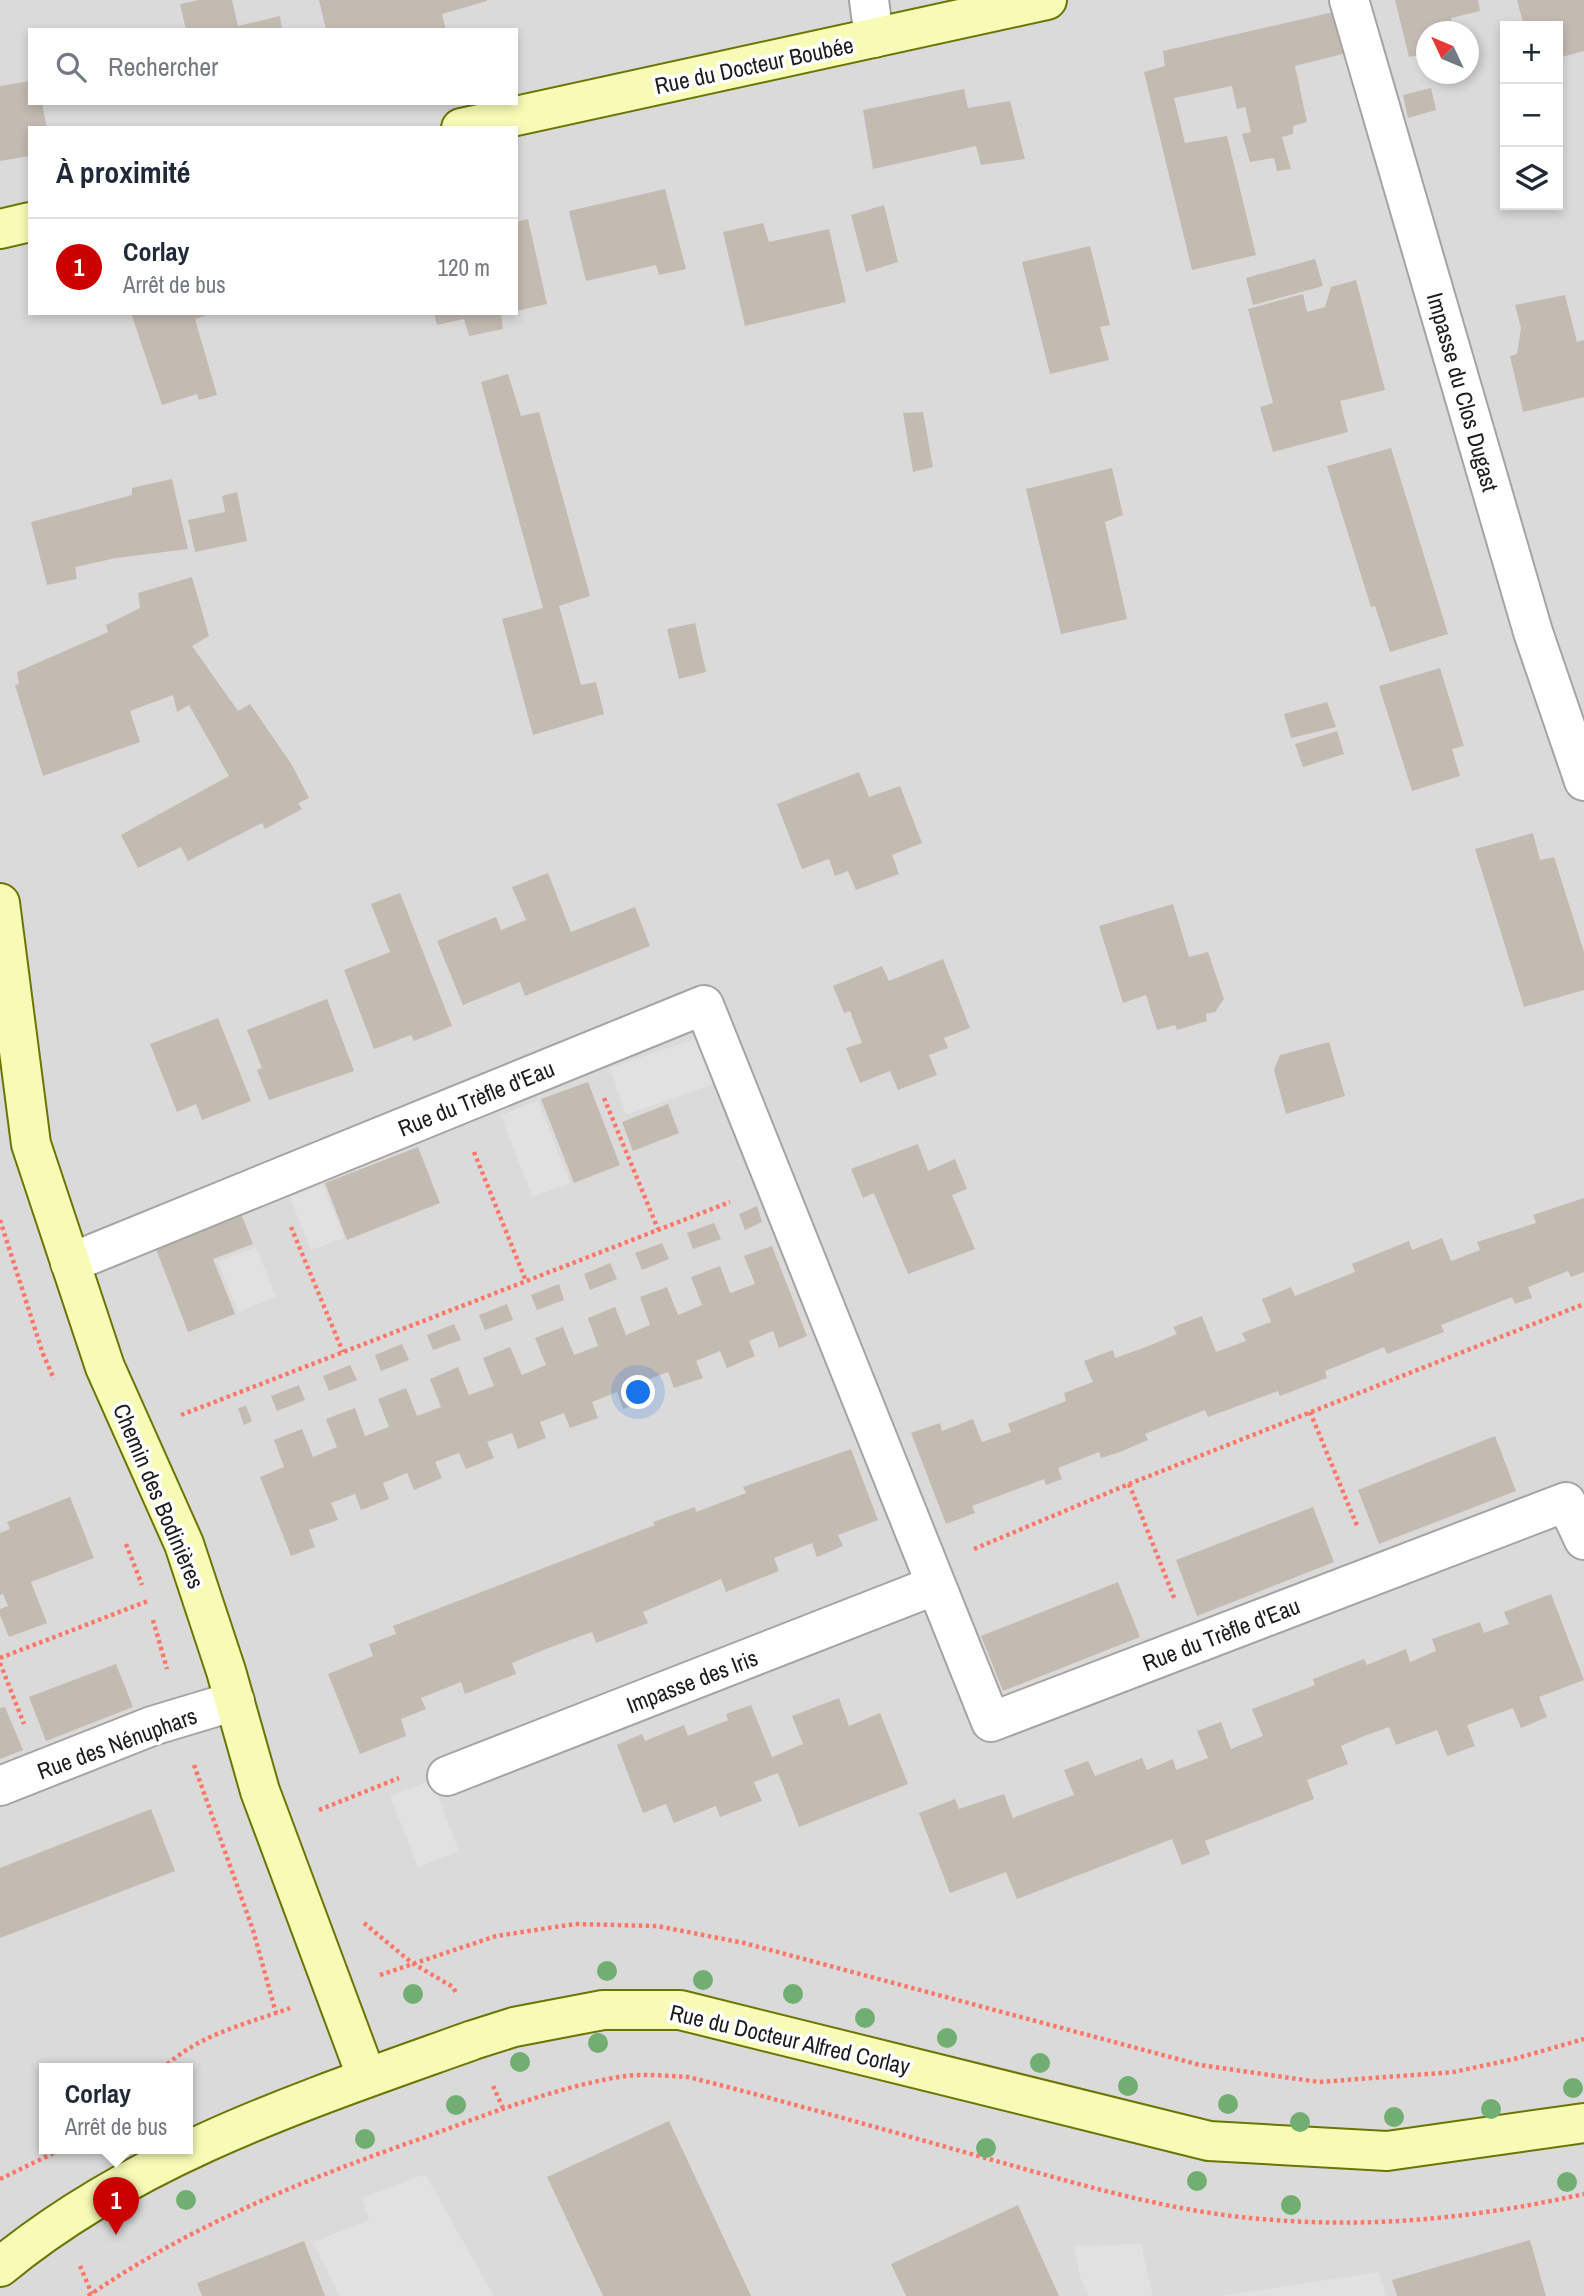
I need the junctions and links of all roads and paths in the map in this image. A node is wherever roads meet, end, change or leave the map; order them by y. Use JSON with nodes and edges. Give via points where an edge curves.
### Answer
{"nodes":[{"id":1,"x":869,"y":0,"type":"edge"},
{"id":2,"x":1047,"y":0,"type":"edge"},
{"id":3,"x":1349,"y":0,"type":"edge"},
{"id":4,"x":874,"y":38,"type":"junction"},
{"id":5,"x":470,"y":126,"type":"edge"},
{"id":6,"x":28,"y":222,"type":"edge"},
{"id":7,"x":0,"y":229,"type":"edge"},
{"id":8,"x":1584,"y":781,"type":"edge"},
{"id":9,"x":0,"y":903,"type":"edge"},
{"id":10,"x":586,"y":1053,"type":"junction"},
{"id":11,"x":455,"y":1106,"type":"junction"},
{"id":12,"x":272,"y":1179,"type":"junction"},
{"id":13,"x":776,"y":1184,"type":"junction"},
{"id":14,"x":0,"y":1220,"type":"edge"},
{"id":15,"x":658,"y":1230,"type":"junction"},
{"id":16,"x":69,"y":1263,"type":"junction"},
{"id":17,"x":526,"y":1281,"type":"junction"},
{"id":18,"x":1584,"y":1304,"type":"edge"},
{"id":19,"x":343,"y":1352,"type":"junction"},
{"id":20,"x":58,"y":1390,"type":"dead end"},
{"id":21,"x":1310,"y":1412,"type":"junction"},
{"id":22,"x":173,"y":1418,"type":"dead end"},
{"id":23,"x":1129,"y":1484,"type":"junction"},
{"id":24,"x":123,"y":1537,"type":"dead end"},
{"id":25,"x":1584,"y":1540,"type":"edge"},
{"id":26,"x":1378,"y":1575,"type":"junction"},
{"id":27,"x":932,"y":1576,"type":"junction"},
{"id":28,"x":148,"y":1601,"type":"junction"},
{"id":29,"x":1193,"y":1645,"type":"junction"},
{"id":30,"x":0,"y":1661,"type":"edge"},
{"id":31,"x":235,"y":1701,"type":"junction"},
{"id":32,"x":178,"y":1718,"type":"junction"},
{"id":33,"x":42,"y":1770,"type":"junction"},
{"id":34,"x":447,"y":1776,"type":"joint"},
{"id":35,"x":0,"y":1786,"type":"edge"},
{"id":36,"x":315,"y":1811,"type":"dead end"},
{"id":37,"x":276,"y":2013,"type":"dead end"},
{"id":38,"x":367,"y":2078,"type":"junction"},
{"id":39,"x":1584,"y":2123,"type":"edge"},
{"id":40,"x":193,"y":2149,"type":"edge"},
{"id":41,"x":52,"y":2154,"type":"edge"},
{"id":42,"x":183,"y":2154,"type":"edge"},
{"id":43,"x":0,"y":2179,"type":"edge"},
{"id":44,"x":1584,"y":2194,"type":"edge"},
{"id":45,"x":0,"y":2267,"type":"edge"},
{"id":46,"x":88,"y":2296,"type":"edge"}],
"edges":[{"from":1,"to":4,"type":"street"},
{"from":2,"to":4,"type":"street","name":"Rue du Docteur Boubée"},
{"from":3,"to":8,"type":"street","name":"Impasse du Clos Dugast","via":[[1533,632]]},
{"from":4,"to":5,"type":"street","name":"Rue du Docteur Boubée"},
{"from":6,"to":7,"type":"street"},
{"from":9,"to":16,"type":"street","name":"Chemin des Bodinières","via":[[31,1144]]},
{"from":10,"to":11,"type":"street","name":"Rue du Trèfle d'Eau"},
{"from":10,"to":13,"type":"street","name":"Rue du Trèfle d'Eau","via":[[704,1005]]},
{"from":10,"to":15,"type":"path"},
{"from":11,"to":12,"type":"street","name":"Rue du Trèfle d'Eau"},
{"from":11,"to":17,"type":"path"},
{"from":12,"to":16,"type":"street","name":"Rue du Trèfle d'Eau"},
{"from":12,"to":19,"type":"path"},
{"from":13,"to":15,"type":"path"},
{"from":13,"to":27,"type":"street","name":"Rue du Trèfle d'Eau"},
{"from":14,"to":20,"type":"path"},
{"from":15,"to":17,"type":"path"},
{"from":16,"to":31,"type":"street","name":"Chemin des Bodinières","via":[[105,1367],[184,1544]]},
{"from":17,"to":19,"type":"path"},
{"from":18,"to":21,"type":"path"},
{"from":19,"to":22,"type":"path"},
{"from":21,"to":23,"type":"path"},
{"from":21,"to":26,"type":"path"},
{"from":23,"to":27,"type":"path"},
{"from":23,"to":29,"type":"path"},
{"from":24,"to":28,"type":"path"},
{"from":25,"to":26,"type":"street","name":"Rue du Trèfle d'Eau","via":[[1566,1502]]},
{"from":26,"to":29,"type":"street","name":"Rue du Trèfle d'Eau"},
{"from":27,"to":29,"type":"street","name":"Rue du Trèfle d'Eau","via":[[991,1722]]},
{"from":27,"to":34,"type":"street","name":"Impasse des Iris"},
{"from":28,"to":30,"type":"path"},
{"from":28,"to":32,"type":"path"},
{"from":30,"to":33,"type":"path"},
{"from":31,"to":32,"type":"street","name":"Rue des Nénuphars"},
{"from":31,"to":38,"type":"street","name":"Chemin des Bodinières","via":[[260,1791]]},
{"from":32,"to":33,"type":"street","name":"Rue des Nénuphars"},
{"from":32,"to":37,"type":"path","via":[[253,1930]]},
{"from":33,"to":35,"type":"street","name":"Rue des Nénuphars"},
{"from":34,"to":36,"type":"path","via":[[433,1764]]},
{"from":38,"to":39,"type":"street","name":"Rue du Docteur Alfred Corlay","via":[[514,2027],[603,2010],[680,2010],[1209,2141],[1387,2151]]},
{"from":38,"to":40,"type":"street","name":"Rue du Docteur Alfred Corlay"},
{"from":41,"to":43,"type":"path"},
{"from":42,"to":45,"type":"street","name":"Rue du Docteur Alfred Corlay","via":[[91,2203]]},
{"from":44,"to":46,"type":"path","via":[[1434,2221],[1272,2220],[1087,2187],[688,2077],[622,2076],[528,2099],[307,2179],[195,2230]]}]}
